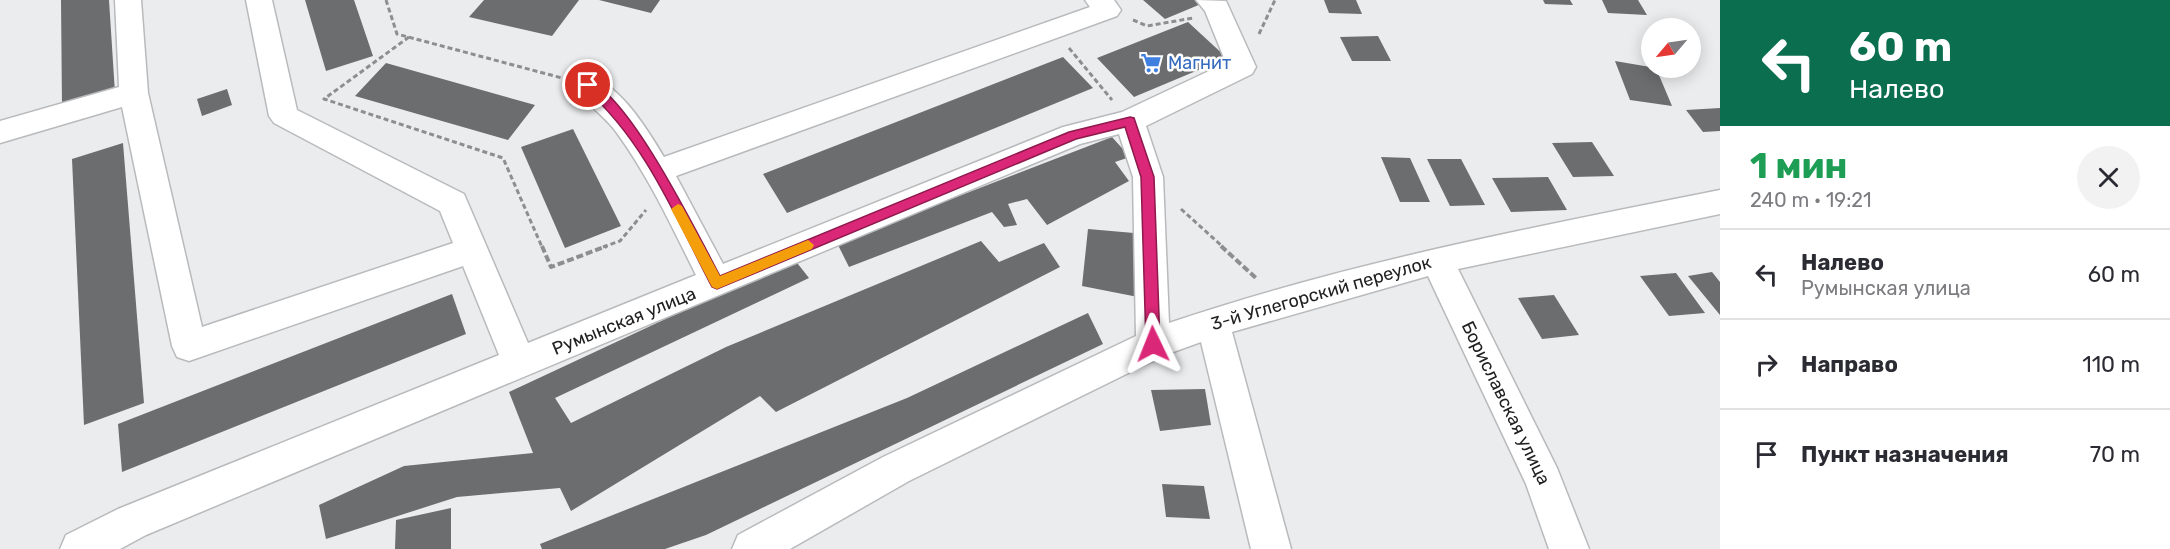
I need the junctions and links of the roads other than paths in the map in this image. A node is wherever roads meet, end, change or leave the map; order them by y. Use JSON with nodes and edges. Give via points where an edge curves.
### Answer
{"nodes":[{"id":1,"x":128,"y":0,"type":"edge"},
{"id":2,"x":258,"y":0,"type":"edge"},
{"id":3,"x":1103,"y":5,"type":"edge"},
{"id":4,"x":1216,"y":5,"type":"edge"},
{"id":5,"x":588,"y":85,"type":"road end"},
{"id":6,"x":134,"y":93,"type":"junction"},
{"id":7,"x":1130,"y":121,"type":"junction"},
{"id":8,"x":0,"y":132,"type":"edge"},
{"id":9,"x":658,"y":171,"type":"junction"},
{"id":10,"x":1720,"y":202,"type":"edge"},
{"id":11,"x":472,"y":250,"type":"junction"},
{"id":12,"x":1437,"y":260,"type":"junction"},
{"id":13,"x":717,"y":283,"type":"junction"},
{"id":14,"x":1213,"y":323,"type":"junction"},
{"id":15,"x":1153,"y":344,"type":"junction"},
{"id":16,"x":520,"y":364,"type":"junction"},
{"id":17,"x":123,"y":540,"type":"edge"},
{"id":18,"x":80,"y":549,"type":"edge"},
{"id":19,"x":752,"y":549,"type":"edge"},
{"id":20,"x":1271,"y":549,"type":"edge"},
{"id":21,"x":1569,"y":549,"type":"edge"}],
"edges":[{"from":1,"to":6,"type":"street"},
{"from":2,"to":11,"type":"street","via":[[284,116],[453,202]]},
{"from":3,"to":9,"type":"street","via":[[1053,29]]},
{"from":4,"to":7,"type":"street","name":"Румынская улица","via":[[1242,68]]},
{"from":5,"to":9,"type":"street","via":[[611,105]]},
{"from":6,"to":8,"type":"street"},
{"from":6,"to":11,"type":"street","via":[[189,346]]},
{"from":7,"to":13,"type":"street","name":"Румынская улица","via":[[1073,135]]},
{"from":7,"to":15,"type":"street","via":[[1148,177]]},
{"from":9,"to":13,"type":"street"},
{"from":10,"to":12,"type":"street","name":"3-й Углегорский переулок"},
{"from":11,"to":16,"type":"street"},
{"from":12,"to":14,"type":"street","name":"3-й Углегорский переулок"},
{"from":12,"to":21,"type":"street","name":"Бориславская улица","via":[[1544,481]]},
{"from":13,"to":16,"type":"street","name":"Румынская улица"},
{"from":14,"to":15,"type":"street","name":"3-й Углегорский переулок"},
{"from":14,"to":20,"type":"street"},
{"from":15,"to":19,"type":"street","name":"3-й Углегорский переулок","via":[[896,469]]},
{"from":16,"to":17,"type":"street","name":"Румынская улица"},
{"from":17,"to":18,"type":"street","name":"Румынская улица"}]}
